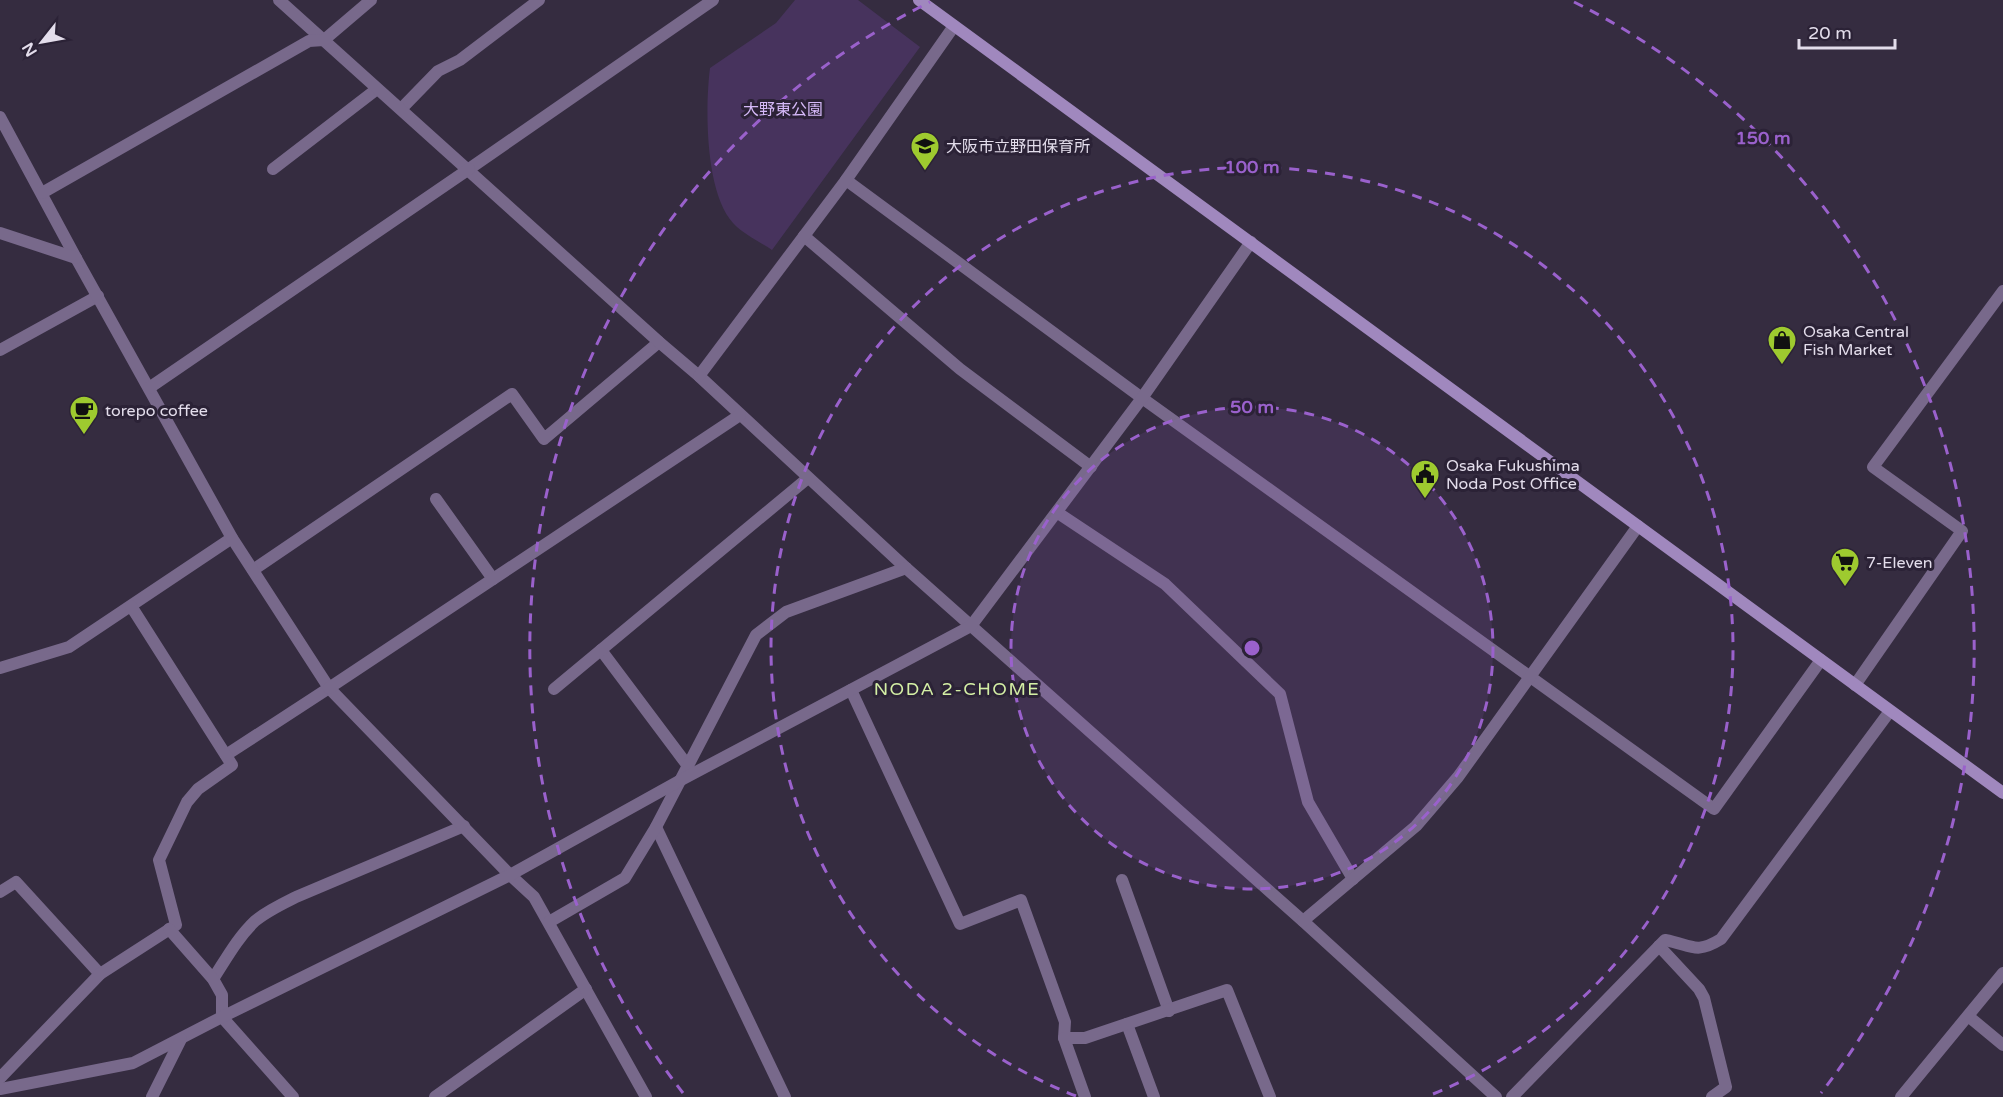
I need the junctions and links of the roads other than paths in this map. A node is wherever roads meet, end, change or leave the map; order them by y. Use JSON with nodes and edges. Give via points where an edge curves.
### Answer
{"nodes":[{"id":1,"x":279,"y":0,"type":"edge"},
{"id":2,"x":371,"y":0,"type":"edge"},
{"id":3,"x":539,"y":0,"type":"edge"},
{"id":4,"x":713,"y":0,"type":"edge"},
{"id":5,"x":919,"y":0,"type":"edge"},
{"id":6,"x":954,"y":26,"type":"junction"},
{"id":7,"x":324,"y":40,"type":"junction"},
{"id":8,"x":377,"y":89,"type":"junction"},
{"id":9,"x":401,"y":109,"type":"junction"},
{"id":10,"x":0,"y":117,"type":"edge"},
{"id":11,"x":273,"y":169,"type":"dead end"},
{"id":12,"x":469,"y":169,"type":"junction"},
{"id":13,"x":846,"y":180,"type":"junction"},
{"id":14,"x":42,"y":193,"type":"junction"},
{"id":15,"x":0,"y":233,"type":"edge"},
{"id":16,"x":804,"y":236,"type":"junction"},
{"id":17,"x":1251,"y":242,"type":"junction"},
{"id":18,"x":76,"y":258,"type":"junction"},
{"id":19,"x":2003,"y":291,"type":"edge"},
{"id":20,"x":98,"y":296,"type":"junction"},
{"id":21,"x":659,"y":342,"type":"junction"},
{"id":22,"x":0,"y":350,"type":"edge"},
{"id":23,"x":699,"y":376,"type":"junction"},
{"id":24,"x":149,"y":388,"type":"junction"},
{"id":25,"x":1142,"y":398,"type":"junction"},
{"id":26,"x":740,"y":415,"type":"junction"},
{"id":27,"x":1091,"y":467,"type":"junction"},
{"id":28,"x":808,"y":478,"type":"junction"},
{"id":29,"x":436,"y":499,"type":"dead end"},
{"id":30,"x":1058,"y":513,"type":"junction"},
{"id":31,"x":1638,"y":526,"type":"junction"},
{"id":32,"x":232,"y":538,"type":"junction"},
{"id":33,"x":906,"y":568,"type":"junction"},
{"id":34,"x":253,"y":570,"type":"junction"},
{"id":35,"x":493,"y":579,"type":"junction"},
{"id":36,"x":131,"y":606,"type":"junction"},
{"id":37,"x":971,"y":626,"type":"junction"},
{"id":38,"x":601,"y":651,"type":"junction"},
{"id":39,"x":1821,"y":660,"type":"junction"},
{"id":40,"x":0,"y":668,"type":"edge"},
{"id":41,"x":1530,"y":676,"type":"junction"},
{"id":42,"x":1855,"y":684,"type":"junction"},
{"id":43,"x":329,"y":688,"type":"junction"},
{"id":44,"x":554,"y":690,"type":"dead end"},
{"id":45,"x":851,"y":690,"type":"junction"},
{"id":46,"x":1890,"y":711,"type":"junction"},
{"id":47,"x":226,"y":755,"type":"junction"},
{"id":48,"x":688,"y":766,"type":"junction"},
{"id":49,"x":681,"y":780,"type":"junction"},
{"id":50,"x":2003,"y":794,"type":"edge"},
{"id":51,"x":464,"y":825,"type":"junction"},
{"id":52,"x":656,"y":827,"type":"junction"},
{"id":53,"x":510,"y":875,"type":"junction"},
{"id":54,"x":1353,"y":879,"type":"junction"},
{"id":55,"x":1122,"y":880,"type":"dead end"},
{"id":56,"x":0,"y":892,"type":"edge"},
{"id":57,"x":1303,"y":921,"type":"junction"},
{"id":58,"x":549,"y":922,"type":"junction"},
{"id":59,"x":169,"y":929,"type":"junction"},
{"id":60,"x":1659,"y":946,"type":"junction"},
{"id":61,"x":2003,"y":973,"type":"edge"},
{"id":62,"x":100,"y":974,"type":"junction"},
{"id":63,"x":213,"y":979,"type":"junction"},
{"id":64,"x":586,"y":989,"type":"junction"},
{"id":65,"x":1169,"y":1011,"type":"junction"},
{"id":66,"x":1968,"y":1016,"type":"junction"},
{"id":67,"x":222,"y":1017,"type":"junction"},
{"id":68,"x":1127,"y":1024,"type":"junction"},
{"id":69,"x":1065,"y":1038,"type":"junction"},
{"id":70,"x":181,"y":1039,"type":"junction"},
{"id":71,"x":2003,"y":1045,"type":"edge"},
{"id":72,"x":0,"y":1078,"type":"edge"},
{"id":73,"x":0,"y":1089,"type":"edge"},
{"id":74,"x":1906,"y":1095,"type":"edge"},
{"id":75,"x":644,"y":1096,"type":"edge"},
{"id":76,"x":152,"y":1097,"type":"edge"},
{"id":77,"x":293,"y":1097,"type":"edge"},
{"id":78,"x":435,"y":1097,"type":"edge"},
{"id":79,"x":785,"y":1097,"type":"edge"},
{"id":80,"x":1085,"y":1097,"type":"edge"},
{"id":81,"x":1154,"y":1097,"type":"edge"},
{"id":82,"x":1270,"y":1097,"type":"edge"},
{"id":83,"x":1496,"y":1097,"type":"edge"},
{"id":84,"x":1512,"y":1097,"type":"edge"},
{"id":85,"x":1712,"y":1097,"type":"edge"}],
"edges":[{"from":1,"to":7,"type":"street"},
{"from":2,"to":7,"type":"street"},
{"from":3,"to":9,"type":"street","via":[[460,60],[438,71]]},
{"from":4,"to":12,"type":"street"},
{"from":5,"to":6,"type":"street"},
{"from":6,"to":13,"type":"street"},
{"from":6,"to":17,"type":"street"},
{"from":7,"to":8,"type":"street"},
{"from":7,"to":14,"type":"street","via":[[309,41]]},
{"from":8,"to":9,"type":"street"},
{"from":8,"to":11,"type":"street"},
{"from":9,"to":12,"type":"street"},
{"from":10,"to":14,"type":"street"},
{"from":12,"to":21,"type":"street"},
{"from":12,"to":24,"type":"street"},
{"from":13,"to":16,"type":"street"},
{"from":13,"to":25,"type":"street"},
{"from":14,"to":18,"type":"street"},
{"from":15,"to":18,"type":"street"},
{"from":16,"to":23,"type":"street"},
{"from":16,"to":27,"type":"street","via":[[960,369]]},
{"from":17,"to":25,"type":"street"},
{"from":17,"to":31,"type":"street"},
{"from":18,"to":20,"type":"street"},
{"from":19,"to":42,"type":"street","via":[[1873,467],[1962,531]]},
{"from":20,"to":22,"type":"street"},
{"from":20,"to":24,"type":"street"},
{"from":21,"to":23,"type":"street"},
{"from":21,"to":34,"type":"street","via":[[544,439],[513,394]]},
{"from":23,"to":26,"type":"street"},
{"from":24,"to":32,"type":"street"},
{"from":25,"to":27,"type":"street"},
{"from":25,"to":41,"type":"street"},
{"from":26,"to":28,"type":"street"},
{"from":26,"to":35,"type":"street"},
{"from":27,"to":30,"type":"street"},
{"from":28,"to":33,"type":"street"},
{"from":28,"to":38,"type":"street"},
{"from":29,"to":35,"type":"street"},
{"from":30,"to":37,"type":"street"},
{"from":30,"to":54,"type":"street","via":[[1165,584],[1280,694],[1308,802]]},
{"from":31,"to":39,"type":"street"},
{"from":31,"to":41,"type":"street"},
{"from":32,"to":34,"type":"street"},
{"from":32,"to":36,"type":"street"},
{"from":33,"to":37,"type":"street"},
{"from":33,"to":48,"type":"street","via":[[786,612],[756,635]]},
{"from":34,"to":43,"type":"street"},
{"from":35,"to":43,"type":"street"},
{"from":36,"to":40,"type":"street","via":[[69,646]]},
{"from":36,"to":47,"type":"street"},
{"from":37,"to":45,"type":"street"},
{"from":37,"to":57,"type":"street"},
{"from":38,"to":44,"type":"street"},
{"from":38,"to":48,"type":"street"},
{"from":39,"to":41,"type":"street","via":[[1714,809]]},
{"from":39,"to":42,"type":"street"},
{"from":41,"to":54,"type":"street","via":[[1458,777],[1416,826]]},
{"from":42,"to":46,"type":"street"},
{"from":43,"to":47,"type":"street"},
{"from":43,"to":51,"type":"street"},
{"from":45,"to":49,"type":"street"},
{"from":45,"to":69,"type":"street","via":[[960,924],[1021,900],[1065,1022]]},
{"from":46,"to":50,"type":"street"},
{"from":46,"to":60,"type":"street","via":[[1721,939],[1708,947],[1693,949],[1665,940]]},
{"from":47,"to":59,"type":"street","via":[[232,765],[198,789],[187,802],[159,860],[176,925]]},
{"from":48,"to":49,"type":"street"},
{"from":49,"to":52,"type":"street"},
{"from":49,"to":53,"type":"street"},
{"from":51,"to":53,"type":"street"},
{"from":51,"to":63,"type":"street","via":[[273,909],[255,921]]},
{"from":52,"to":58,"type":"street","via":[[625,878]]},
{"from":52,"to":79,"type":"street"},
{"from":53,"to":58,"type":"street","via":[[534,897]]},
{"from":53,"to":67,"type":"street"},
{"from":54,"to":57,"type":"street"},
{"from":55,"to":65,"type":"street"},
{"from":56,"to":62,"type":"street","via":[[16,882]]},
{"from":57,"to":83,"type":"street"},
{"from":58,"to":64,"type":"street"},
{"from":59,"to":62,"type":"street"},
{"from":59,"to":63,"type":"street"},
{"from":60,"to":84,"type":"street"},
{"from":60,"to":85,"type":"street","via":[[1704,998],[1726,1087]]},
{"from":61,"to":66,"type":"street"},
{"from":62,"to":72,"type":"street"},
{"from":63,"to":67,"type":"street","via":[[222,995]]},
{"from":64,"to":75,"type":"street"},
{"from":64,"to":78,"type":"street"},
{"from":65,"to":68,"type":"street"},
{"from":65,"to":82,"type":"street","via":[[1227,990]]},
{"from":66,"to":71,"type":"street"},
{"from":66,"to":74,"type":"street"},
{"from":67,"to":70,"type":"street"},
{"from":67,"to":77,"type":"street"},
{"from":68,"to":69,"type":"street","via":[[1086,1038]]},
{"from":68,"to":81,"type":"street"},
{"from":69,"to":80,"type":"street"},
{"from":70,"to":73,"type":"street","via":[[133,1063]]},
{"from":70,"to":76,"type":"street"}]}
